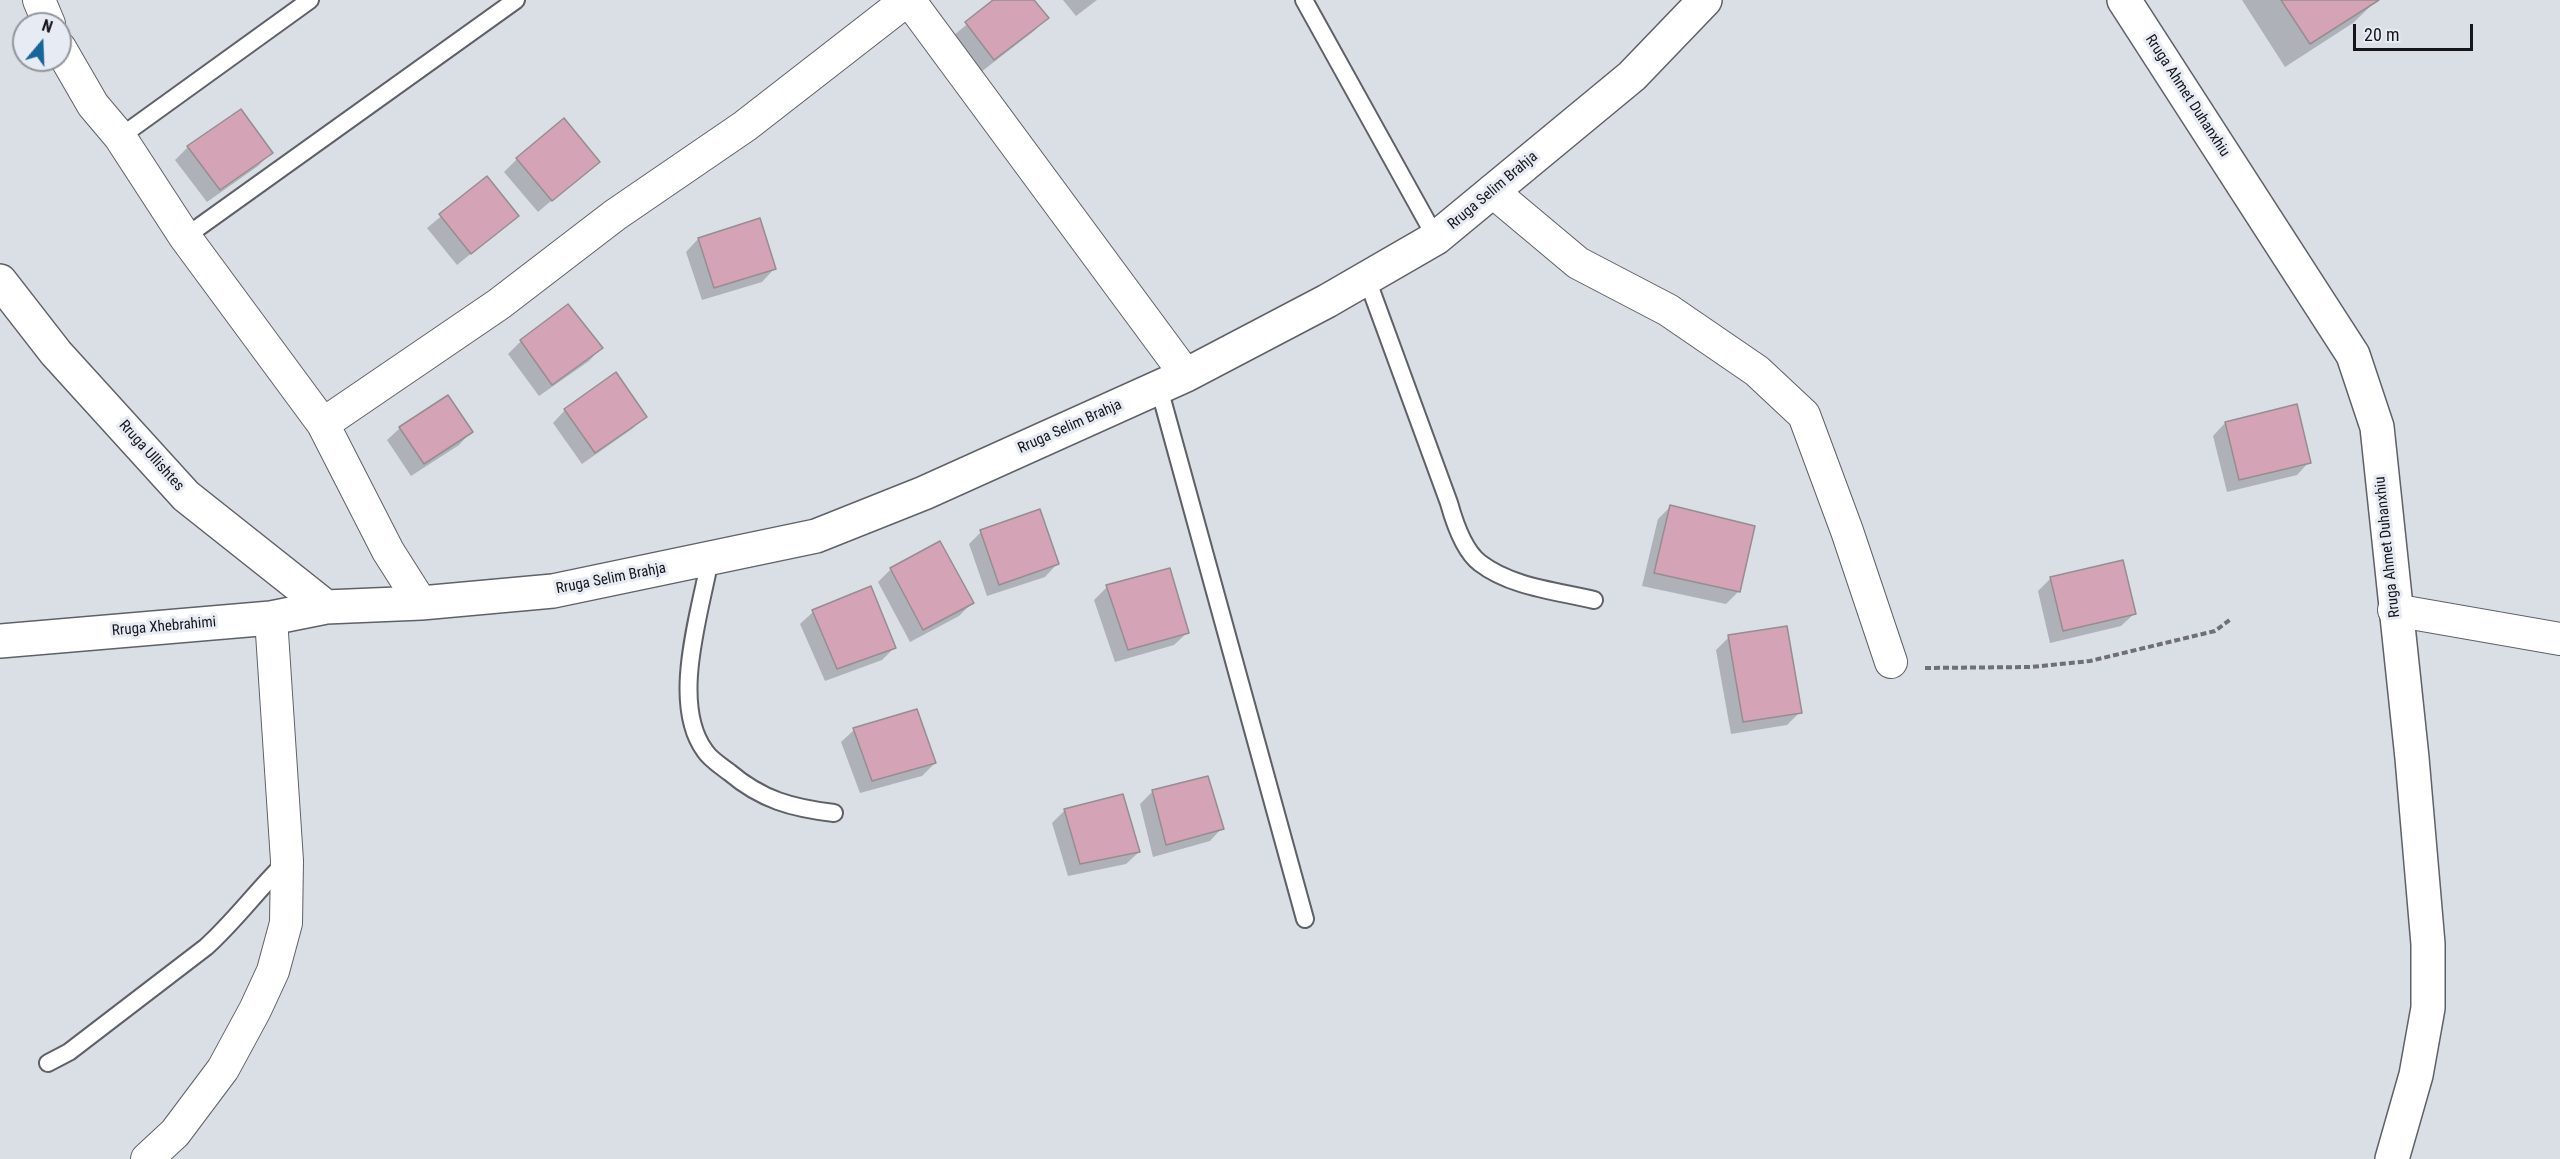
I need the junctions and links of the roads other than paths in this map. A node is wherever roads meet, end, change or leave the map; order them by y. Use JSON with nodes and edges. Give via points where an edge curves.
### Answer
{"nodes":[{"id":1,"x":310,"y":0,"type":"edge"},
{"id":2,"x":516,"y":0,"type":"edge"},
{"id":3,"x":908,"y":0,"type":"edge"},
{"id":4,"x":1305,"y":0,"type":"edge"},
{"id":5,"x":1705,"y":0,"type":"edge"},
{"id":6,"x":2124,"y":0,"type":"edge"},
{"id":7,"x":72,"y":69,"type":"edge"},
{"id":8,"x":120,"y":138,"type":"junction"},
{"id":9,"x":1492,"y":191,"type":"junction"},
{"id":10,"x":185,"y":237,"type":"junction"},
{"id":11,"x":1436,"y":238,"type":"junction"},
{"id":12,"x":1367,"y":279,"type":"junction"},
{"id":13,"x":0,"y":281,"type":"edge"},
{"id":14,"x":1172,"y":381,"type":"junction"},
{"id":15,"x":323,"y":424,"type":"junction"},
{"id":16,"x":710,"y":559,"type":"junction"},
{"id":17,"x":1594,"y":600,"type":"dead end"},
{"id":18,"x":421,"y":603,"type":"junction"},
{"id":19,"x":326,"y":607,"type":"junction"},
{"id":20,"x":2394,"y":610,"type":"junction"},
{"id":21,"x":271,"y":618,"type":"junction"},
{"id":22,"x":2560,"y":639,"type":"edge"},
{"id":23,"x":0,"y":641,"type":"edge"},
{"id":24,"x":1891,"y":662,"type":"road end"},
{"id":25,"x":834,"y":813,"type":"dead end"},
{"id":26,"x":287,"y":861,"type":"junction"},
{"id":27,"x":1305,"y":919,"type":"dead end"},
{"id":28,"x":48,"y":1062,"type":"dead end"},
{"id":29,"x":147,"y":1159,"type":"edge"},
{"id":30,"x":2392,"y":1159,"type":"edge"}],
"edges":[{"from":1,"to":8,"type":"lane"},
{"from":2,"to":10,"type":"lane"},
{"from":3,"to":14,"type":"street"},
{"from":3,"to":15,"type":"street","via":[[745,126],[615,215],[499,304]]},
{"from":4,"to":11,"type":"lane"},
{"from":5,"to":9,"type":"street","name":"Rruga Selim Brahja","via":[[1632,76]]},
{"from":6,"to":20,"type":"street","name":"Rruga Ahmet Duhanxhiu","via":[[2353,355],[2377,427]]},
{"from":7,"to":8,"type":"street","via":[[93,105]]},
{"from":8,"to":10,"type":"street"},
{"from":9,"to":11,"type":"street","name":"Rruga Selim Brahja"},
{"from":9,"to":24,"type":"street","via":[[1578,263],[1668,310],[1757,371],[1804,415]]},
{"from":10,"to":15,"type":"street"},
{"from":11,"to":12,"type":"street","name":"Rruga Selim Brahja"},
{"from":12,"to":14,"type":"street","name":"Rruga Selim Brahja"},
{"from":12,"to":17,"type":"lane","via":[[1456,530],[1479,563],[1516,582]]},
{"from":13,"to":19,"type":"street","name":"Rruga Ullishtes","via":[[56,353],[186,496]]},
{"from":14,"to":16,"type":"street","name":"Rruga Selim Brahja","via":[[924,493],[816,536]]},
{"from":14,"to":27,"type":"lane"},
{"from":15,"to":18,"type":"street","via":[[388,551]]},
{"from":16,"to":18,"type":"street","name":"Rruga Selim Brahja","via":[[553,591]]},
{"from":16,"to":25,"type":"lane","via":[[687,678],[691,724],[705,752],[738,780],[798,809]]},
{"from":18,"to":19,"type":"street","name":"Rruga Selim Brahja"},
{"from":19,"to":21,"type":"street","name":"Rruga Xhebrahimi"},
{"from":20,"to":22,"type":"street"},
{"from":20,"to":30,"type":"street","name":"Rruga Ahmet Duhanxhiu","via":[[2422,866],[2428,1008],[2416,1075]]},
{"from":21,"to":23,"type":"street","name":"Rruga Xhebrahimi"},
{"from":21,"to":26,"type":"street"},
{"from":26,"to":28,"type":"lane","via":[[206,947],[69,1052]]},
{"from":26,"to":29,"type":"street","via":[[286,922],[273,971],[255,1010],[223,1069],[175,1133]]}]}
